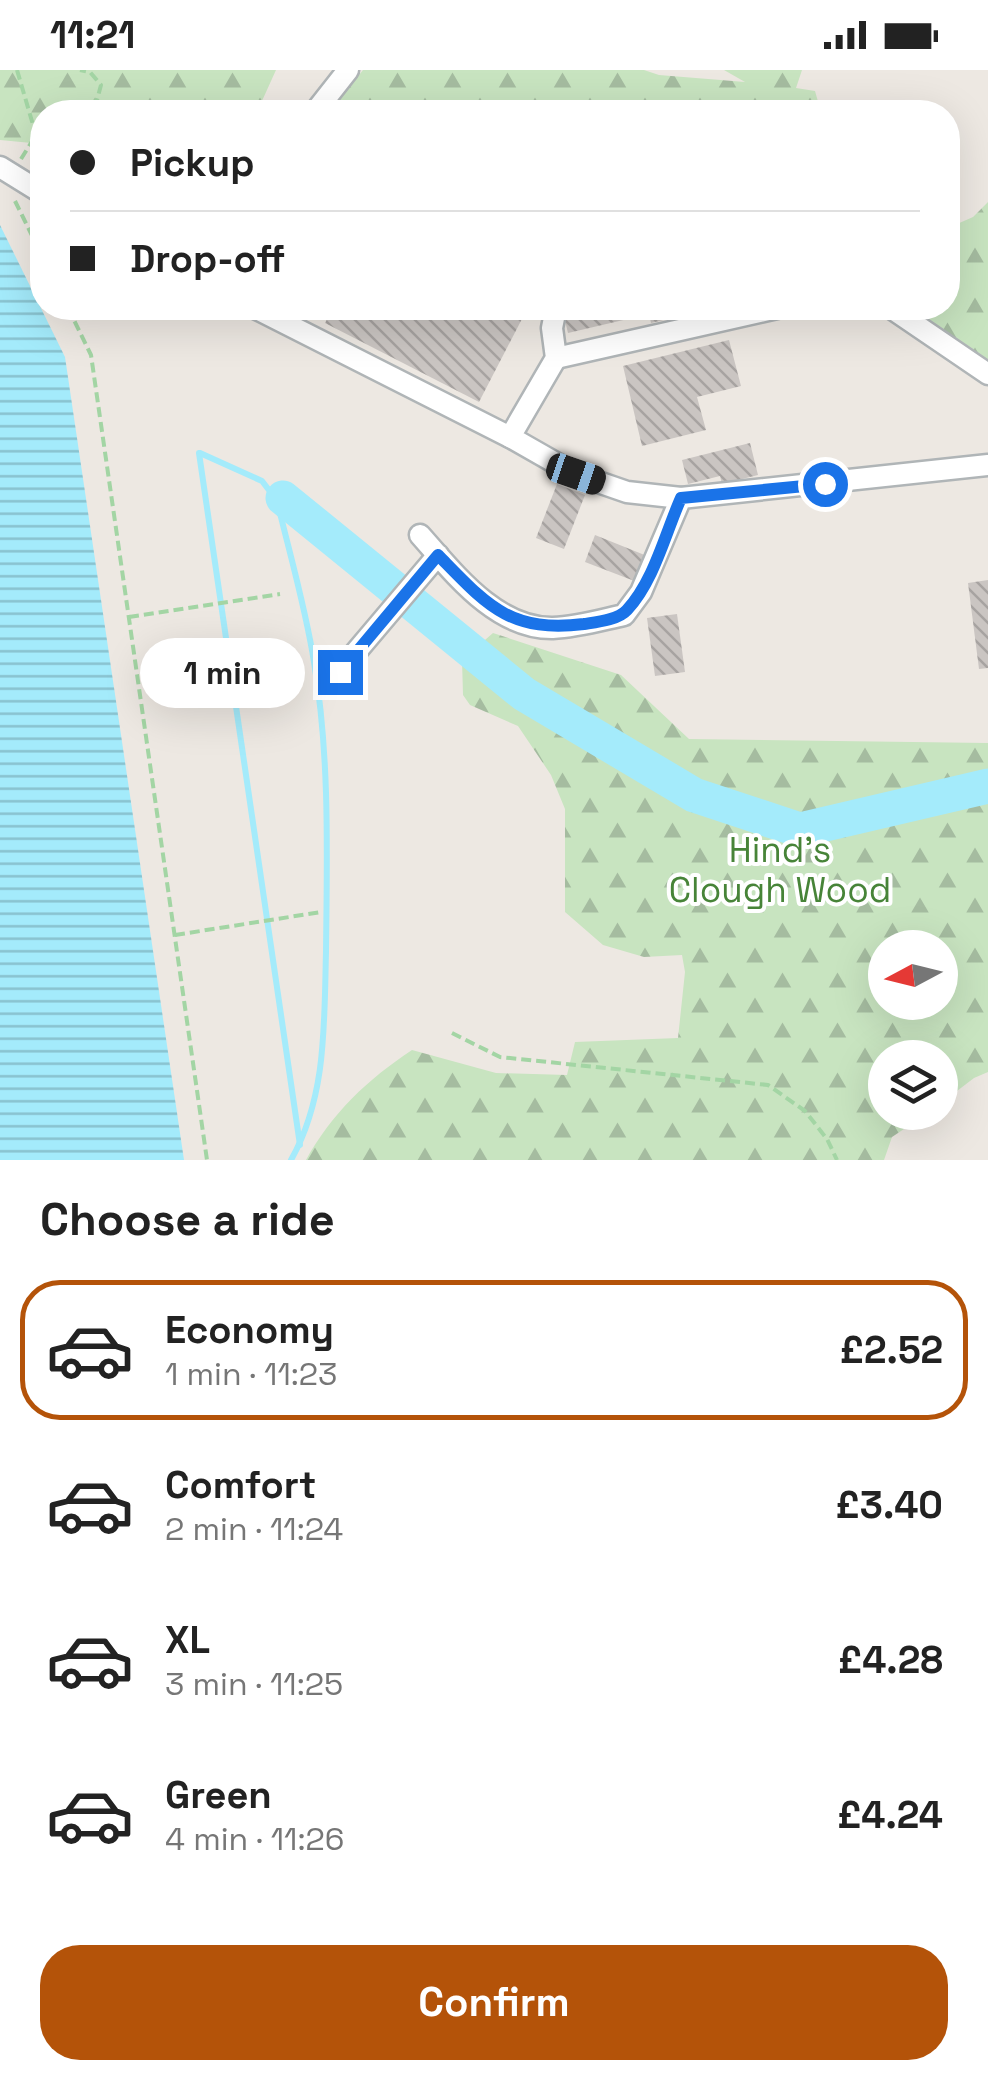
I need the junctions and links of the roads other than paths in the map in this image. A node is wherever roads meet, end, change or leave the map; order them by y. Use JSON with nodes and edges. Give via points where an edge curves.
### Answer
{"nodes":[{"id":1,"x":348,"y":70,"type":"edge"},
{"id":2,"x":324,"y":100,"type":"edge"},
{"id":3,"x":5,"y":164,"type":"edge"},
{"id":4,"x":30,"y":184,"type":"edge"},
{"id":5,"x":281,"y":320,"type":"edge"},
{"id":6,"x":554,"y":320,"type":"edge"},
{"id":7,"x":725,"y":320,"type":"edge"},
{"id":8,"x":909,"y":320,"type":"edge"},
{"id":9,"x":556,"y":358,"type":"junction"},
{"id":10,"x":988,"y":374,"type":"edge"},
{"id":11,"x":510,"y":437,"type":"junction"},
{"id":12,"x":988,"y":465,"type":"edge"},
{"id":13,"x":681,"y":498,"type":"junction"},
{"id":14,"x":420,"y":535,"type":"dead end"},
{"id":15,"x":438,"y":555,"type":"junction"},
{"id":16,"x":340,"y":672,"type":"dead end"}],
"edges":[{"from":1,"to":2,"type":"lane"},
{"from":3,"to":4,"type":"lane"},
{"from":5,"to":11,"type":"lane"},
{"from":6,"to":9,"type":"lane"},
{"from":7,"to":9,"type":"lane"},
{"from":8,"to":10,"type":"lane"},
{"from":9,"to":11,"type":"lane"},
{"from":11,"to":13,"type":"lane","via":[[576,474],[627,492]]},
{"from":12,"to":13,"type":"lane"},
{"from":13,"to":15,"type":"lane","via":[[641,592],[624,615],[592,623],[550,628],[504,614]]},
{"from":14,"to":15,"type":"lane"},
{"from":15,"to":16,"type":"lane"}]}
